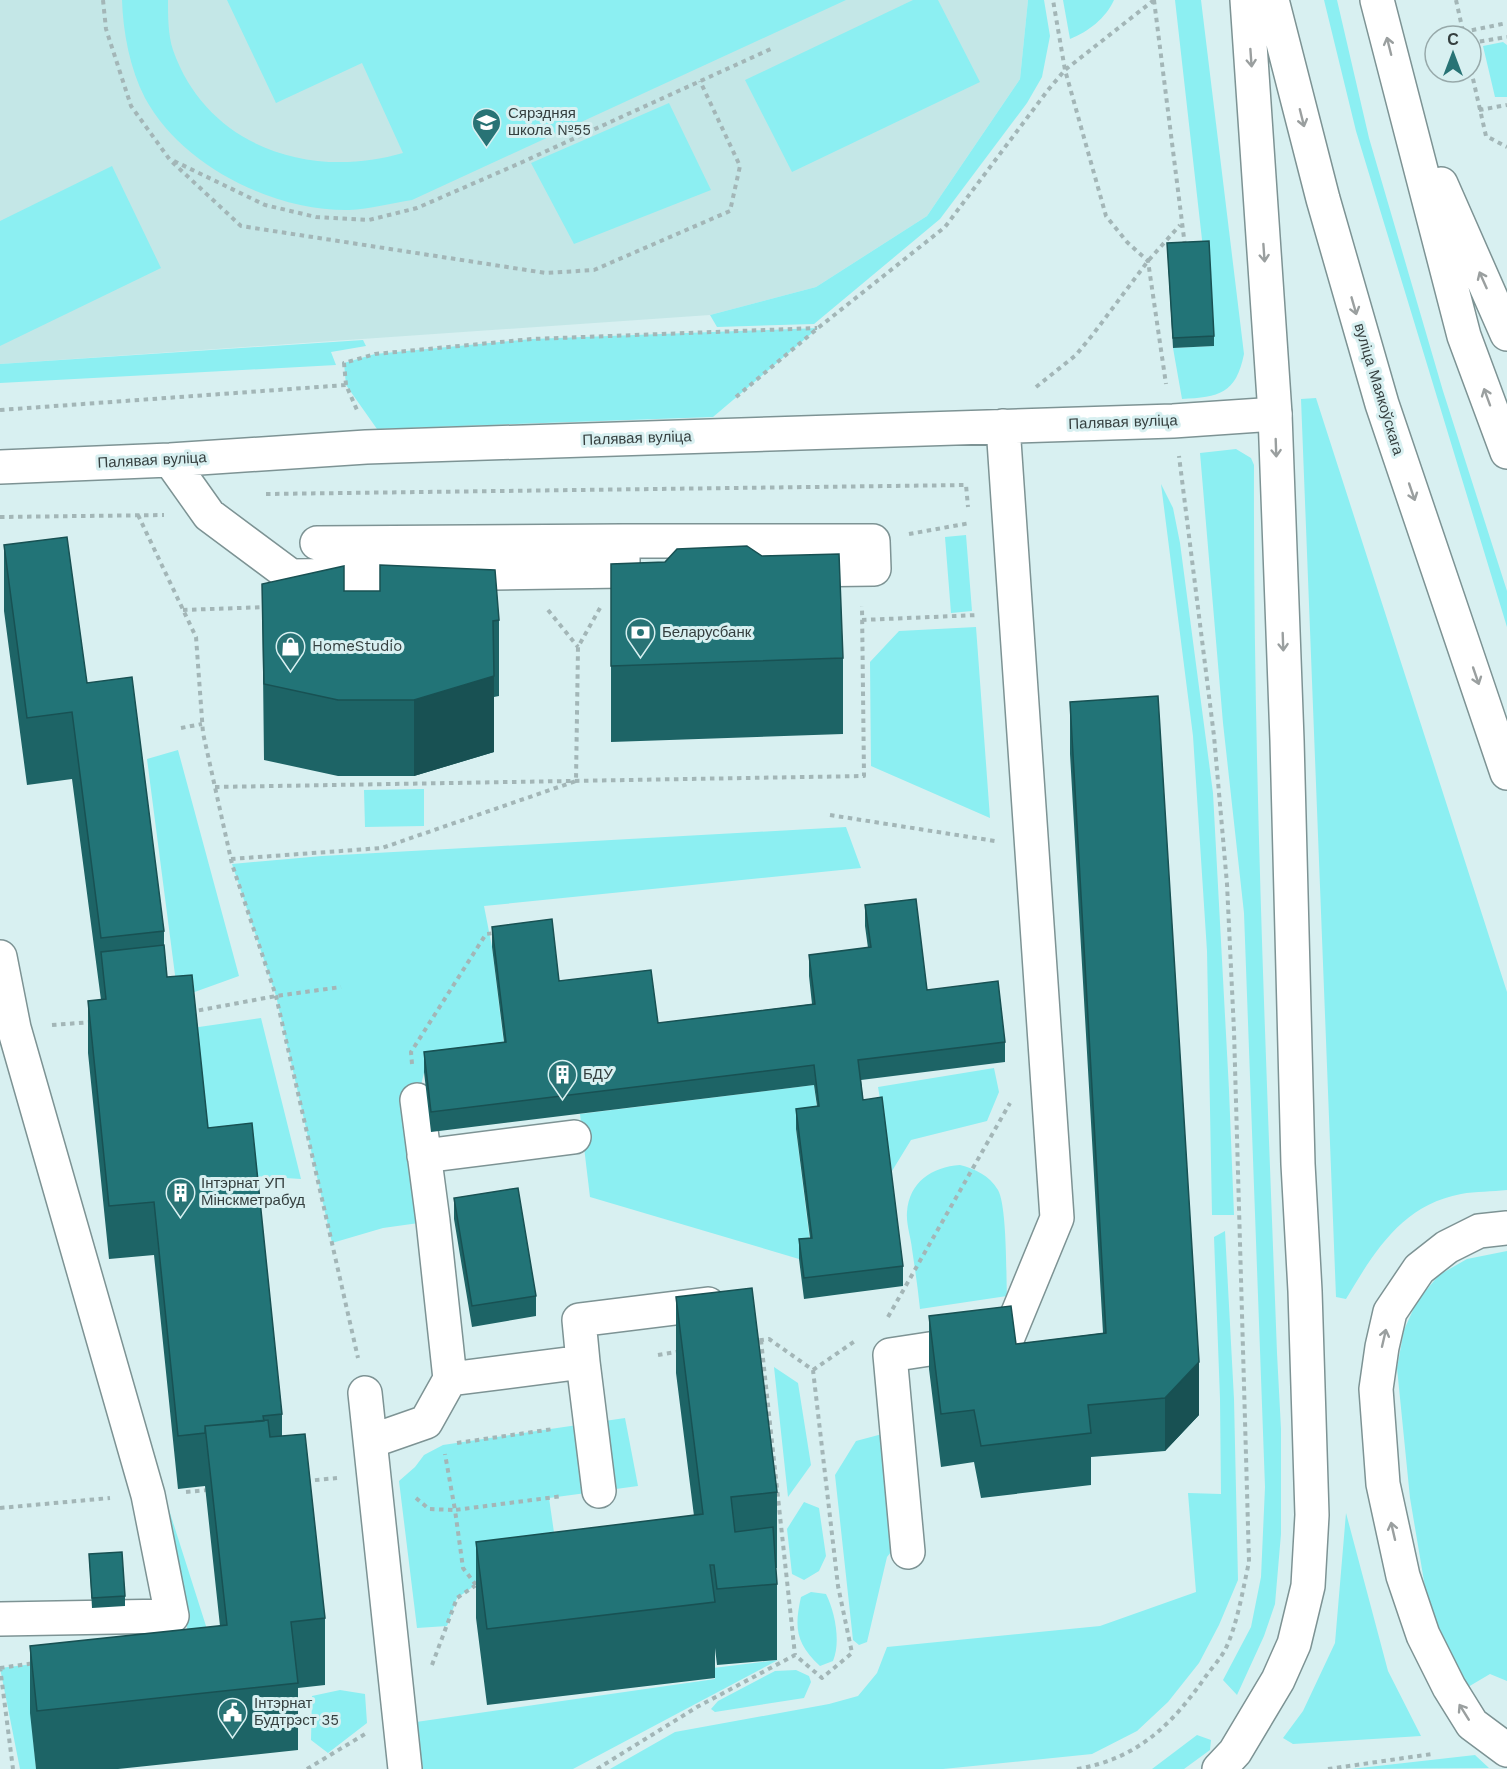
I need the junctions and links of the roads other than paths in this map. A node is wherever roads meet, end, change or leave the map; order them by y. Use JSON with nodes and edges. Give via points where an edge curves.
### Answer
{"nodes":[{"id":1,"x":1247,"y":0,"type":"edge"},
{"id":2,"x":1272,"y":0,"type":"edge"},
{"id":3,"x":1377,"y":0,"type":"edge"},
{"id":4,"x":1400,"y":93,"type":"junction"},
{"id":5,"x":1507,"y":334,"type":"edge"},
{"id":6,"x":1275,"y":414,"type":"junction"},
{"id":7,"x":1003,"y":426,"type":"junction"},
{"id":8,"x":1507,"y":452,"type":"edge"},
{"id":9,"x":170,"y":460,"type":"junction"},
{"id":10,"x":0,"y":467,"type":"edge"},
{"id":11,"x":317,"y":543,"type":"dead end"},
{"id":12,"x":631,"y":561,"type":"junction"},
{"id":13,"x":742,"y":570,"type":"edge"},
{"id":14,"x":1507,"y":773,"type":"edge"},
{"id":15,"x":0,"y":957,"type":"edge"},
{"id":16,"x":417,"y":1100,"type":"road end"},
{"id":17,"x":574,"y":1137,"type":"dead end"},
{"id":18,"x":424,"y":1156,"type":"junction"},
{"id":19,"x":1507,"y":1228,"type":"edge"},
{"id":20,"x":708,"y":1304,"type":"edge"},
{"id":21,"x":583,"y":1362,"type":"junction"},
{"id":22,"x":450,"y":1379,"type":"junction"},
{"id":23,"x":366,"y":1393,"type":"road end"},
{"id":24,"x":371,"y":1439,"type":"junction"},
{"id":25,"x":599,"y":1491,"type":"road end"},
{"id":26,"x":908,"y":1552,"type":"dead end"},
{"id":27,"x":0,"y":1619,"type":"edge"},
{"id":28,"x":1507,"y":1750,"type":"edge"},
{"id":29,"x":405,"y":1769,"type":"edge"},
{"id":30,"x":1219,"y":1769,"type":"edge"}],
"edges":[{"from":1,"to":6,"type":"main road","one_way":true},
{"from":2,"to":14,"type":"main road","name":"вуліца Маякоўскага","one_way":true,"via":[[1323,199],[1382,404]]},
{"from":4,"to":3,"type":"main road","one_way":true},
{"from":5,"to":4,"type":"main road","one_way":true},
{"from":8,"to":4,"type":"main road","one_way":true,"via":[[1464,336]]},
{"from":6,"to":7,"type":"main road","name":"Палявая вуліца"},
{"from":6,"to":30,"type":"main road","one_way":true,"via":[[1312,1515],[1308,1586],[1294,1644],[1278,1680],[1235,1752]]},
{"from":7,"to":9,"type":"main road","name":"Палявая вуліца","via":[[366,447]]},
{"from":7,"to":26,"type":"main road","via":[[1058,1218],[1008,1337],[890,1355]]},
{"from":9,"to":10,"type":"main road","name":"Палявая вуліца"},
{"from":9,"to":12,"type":"main road","via":[[208,515],[291,576]]},
{"from":11,"to":12,"type":"main road"},
{"from":12,"to":13,"type":"main road","via":[[868,555]]},
{"from":15,"to":27,"type":"main road","via":[[14,1028],[148,1495],[172,1616]]},
{"from":16,"to":18,"type":"main road"},
{"from":17,"to":18,"type":"main road"},
{"from":18,"to":22,"type":"main road"},
{"from":28,"to":19,"type":"main road","one_way":true,"via":[[1472,1724],[1423,1635],[1403,1576],[1383,1484],[1376,1389],[1390,1312],[1419,1269],[1447,1247],[1479,1231]]},
{"from":20,"to":21,"type":"main road","via":[[579,1320]]},
{"from":21,"to":22,"type":"main road"},
{"from":21,"to":25,"type":"main road"},
{"from":22,"to":24,"type":"main road","via":[[426,1422]]},
{"from":23,"to":24,"type":"main road"},
{"from":24,"to":29,"type":"main road"}]}
